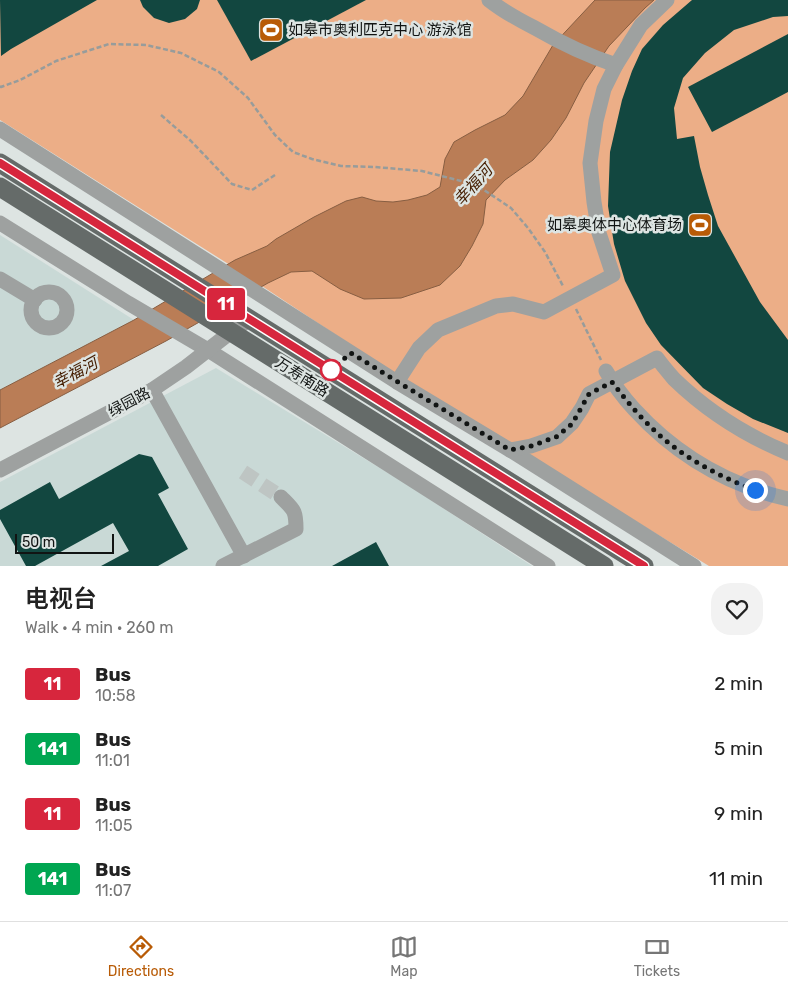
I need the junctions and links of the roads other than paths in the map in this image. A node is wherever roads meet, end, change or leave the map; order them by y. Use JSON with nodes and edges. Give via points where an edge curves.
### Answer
{"nodes":[{"id":1,"x":489,"y":0,"type":"edge"},
{"id":2,"x":667,"y":0,"type":"edge"},
{"id":3,"x":609,"y":63,"type":"junction"},
{"id":4,"x":0,"y":130,"type":"edge"},
{"id":5,"x":0,"y":163,"type":"edge"},
{"id":6,"x":0,"y":187,"type":"edge"},
{"id":7,"x":0,"y":223,"type":"edge"},
{"id":8,"x":0,"y":279,"type":"edge"},
{"id":9,"x":34,"y":300,"type":"dead end"},
{"id":10,"x":250,"y":319,"type":"junction"},
{"id":11,"x":231,"y":332,"type":"junction"},
{"id":12,"x":208,"y":350,"type":"junction"},
{"id":13,"x":609,"y":377,"type":"junction"},
{"id":14,"x":398,"y":382,"type":"junction"},
{"id":15,"x":152,"y":390,"type":"junction"},
{"id":16,"x":510,"y":450,"type":"junction"},
{"id":17,"x":788,"y":453,"type":"edge"},
{"id":18,"x":0,"y":470,"type":"edge"},
{"id":19,"x":281,"y":497,"type":"tunnel mouth"},
{"id":20,"x":788,"y":499,"type":"edge"},
{"id":21,"x":244,"y":556,"type":"junction"},
{"id":22,"x":223,"y":566,"type":"edge"},
{"id":23,"x":548,"y":566,"type":"edge"},
{"id":24,"x":604,"y":566,"type":"edge"},
{"id":25,"x":644,"y":566,"type":"edge"},
{"id":26,"x":694,"y":566,"type":"edge"}],
"edges":[{"from":1,"to":3,"type":"street","via":[[502,11],[557,41]]},
{"from":2,"to":3,"type":"street"},
{"from":3,"to":14,"type":"street","via":[[590,163],[599,233],[613,275],[544,312],[513,304],[496,306],[438,330],[418,348]]},
{"from":4,"to":14,"type":"street"},
{"from":5,"to":10,"type":"main road","name":"万寿南路"},
{"from":6,"to":11,"type":"main road","name":"万寿南路"},
{"from":7,"to":12,"type":"street"},
{"from":8,"to":9,"type":"street"},
{"from":10,"to":11,"type":"street","name":"绿园路"},
{"from":10,"to":25,"type":"main road","name":"万寿南路"},
{"from":11,"to":12,"type":"street","name":"绿园路"},
{"from":11,"to":24,"type":"main road","name":"万寿南路"},
{"from":12,"to":15,"type":"street","name":"绿园路"},
{"from":12,"to":23,"type":"street"},
{"from":13,"to":16,"type":"street","via":[[589,394],[572,424],[556,437]]},
{"from":13,"to":17,"type":"street","via":[[657,358],[703,404],[742,430]]},
{"from":13,"to":20,"type":"street","via":[[650,427],[670,444],[701,465],[739,484]]},
{"from":14,"to":16,"type":"street"},
{"from":15,"to":18,"type":"street","name":"绿园路"},
{"from":15,"to":21,"type":"street"},
{"from":16,"to":26,"type":"street"},
{"from":19,"to":21,"type":"street","via":[[296,515],[296,529]]},
{"from":21,"to":22,"type":"street"}]}
